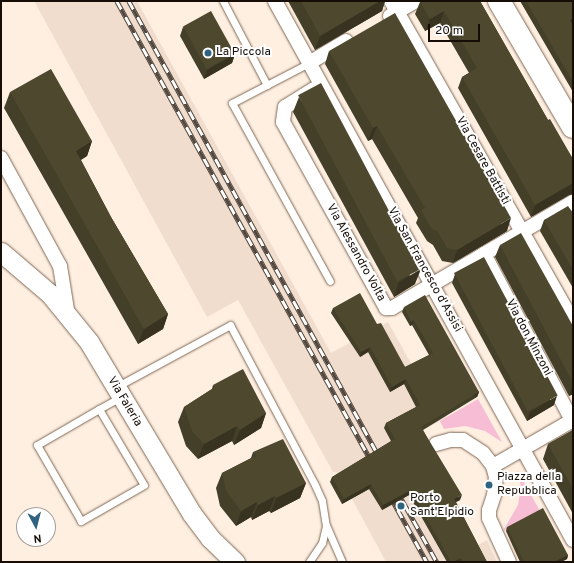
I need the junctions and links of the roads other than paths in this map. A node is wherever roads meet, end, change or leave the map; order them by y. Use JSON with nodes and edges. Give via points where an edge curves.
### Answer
{"nodes":[{"id":1,"x":223,"y":1,"type":"edge"},
{"id":2,"x":276,"y":1,"type":"edge"},
{"id":3,"x":416,"y":1,"type":"edge"},
{"id":4,"x":499,"y":1,"type":"edge"},
{"id":5,"x":394,"y":6,"type":"edge"},
{"id":6,"x":377,"y":24,"type":"edge"},
{"id":7,"x":357,"y":35,"type":"edge"},
{"id":8,"x":310,"y":62,"type":"junction"},
{"id":9,"x":267,"y":85,"type":"junction"},
{"id":10,"x":322,"y":85,"type":"junction"},
{"id":11,"x":573,"y":127,"type":"edge"},
{"id":12,"x":1,"y":158,"type":"edge"},
{"id":13,"x":569,"y":209,"type":"edge"},
{"id":14,"x":522,"y":232,"type":"junction"},
{"id":15,"x":1,"y":252,"type":"edge"},
{"id":16,"x":484,"y":254,"type":"junction"},
{"id":17,"x":330,"y":281,"type":"dead end"},
{"id":18,"x":432,"y":284,"type":"junction"},
{"id":19,"x":68,"y":316,"type":"junction"},
{"id":20,"x":573,"y":322,"type":"edge"},
{"id":21,"x":119,"y":392,"type":"junction"},
{"id":22,"x":99,"y":409,"type":"junction"},
{"id":23,"x":573,"y":421,"type":"edge"},
{"id":24,"x":436,"y":444,"type":"dead end"},
{"id":25,"x":523,"y":449,"type":"junction"},
{"id":26,"x":493,"y":466,"type":"junction"},
{"id":27,"x":326,"y":526,"type":"junction"},
{"id":28,"x":573,"y":540,"type":"edge"},
{"id":29,"x":313,"y":561,"type":"edge"},
{"id":30,"x":235,"y":562,"type":"edge"},
{"id":31,"x":342,"y":562,"type":"edge"},
{"id":32,"x":509,"y":562,"type":"edge"}],
"edges":[{"from":1,"to":9,"type":"lane"},
{"from":2,"to":8,"type":"street","name":"Via San Francesco d'Assisi"},
{"from":3,"to":5,"type":"street"},
{"from":4,"to":11,"type":"main road"},
{"from":5,"to":6,"type":"street"},
{"from":5,"to":14,"type":"street","name":"Via Cesare Battisti"},
{"from":7,"to":8,"type":"street"},
{"from":8,"to":9,"type":"lane"},
{"from":8,"to":10,"type":"street","name":"Via San Francesco d'Assisi"},
{"from":9,"to":17,"type":"lane","via":[[232,103]]},
{"from":10,"to":18,"type":"street","name":"Via San Francesco d'Assisi"},
{"from":10,"to":18,"type":"street","name":"Via Alessandro Volta","via":[[285,107],[283,122],[384,306],[392,308]]},
{"from":12,"to":19,"type":"street","via":[[60,266]]},
{"from":13,"to":14,"type":"street","name":"Via Alessandro Volta"},
{"from":14,"to":16,"type":"street","name":"Via Alessandro Volta"},
{"from":14,"to":20,"type":"street","name":"Via Cesare Battisti"},
{"from":15,"to":19,"type":"street","name":"Via Faleria","via":[[50,294]]},
{"from":16,"to":18,"type":"street","name":"Via Alessandro Volta"},
{"from":16,"to":23,"type":"street","name":"Via don Minzoni"},
{"from":18,"to":25,"type":"street","name":"Via San Francesco d'Assisi"},
{"from":19,"to":21,"type":"street","name":"Via Faleria","via":[[89,342]]},
{"from":21,"to":22,"type":"lane"},
{"from":21,"to":27,"type":"lane","via":[[230,325],[315,484],[322,501]]},
{"from":21,"to":30,"type":"street","name":"Via Faleria","via":[[192,514],[210,538]]},
{"from":22,"to":22,"type":"lane","via":[[37,445],[81,522],[144,485]]},
{"from":23,"to":25,"type":"street"},
{"from":24,"to":26,"type":"street","via":[[448,434],[473,444],[488,457]]},
{"from":25,"to":26,"type":"street"},
{"from":25,"to":28,"type":"street","name":"Via San Francesco d'Assisi"},
{"from":26,"to":32,"type":"street","via":[[496,477],[489,518]]},
{"from":27,"to":29,"type":"lane","via":[[322,543]]},
{"from":27,"to":31,"type":"lane"}]}
